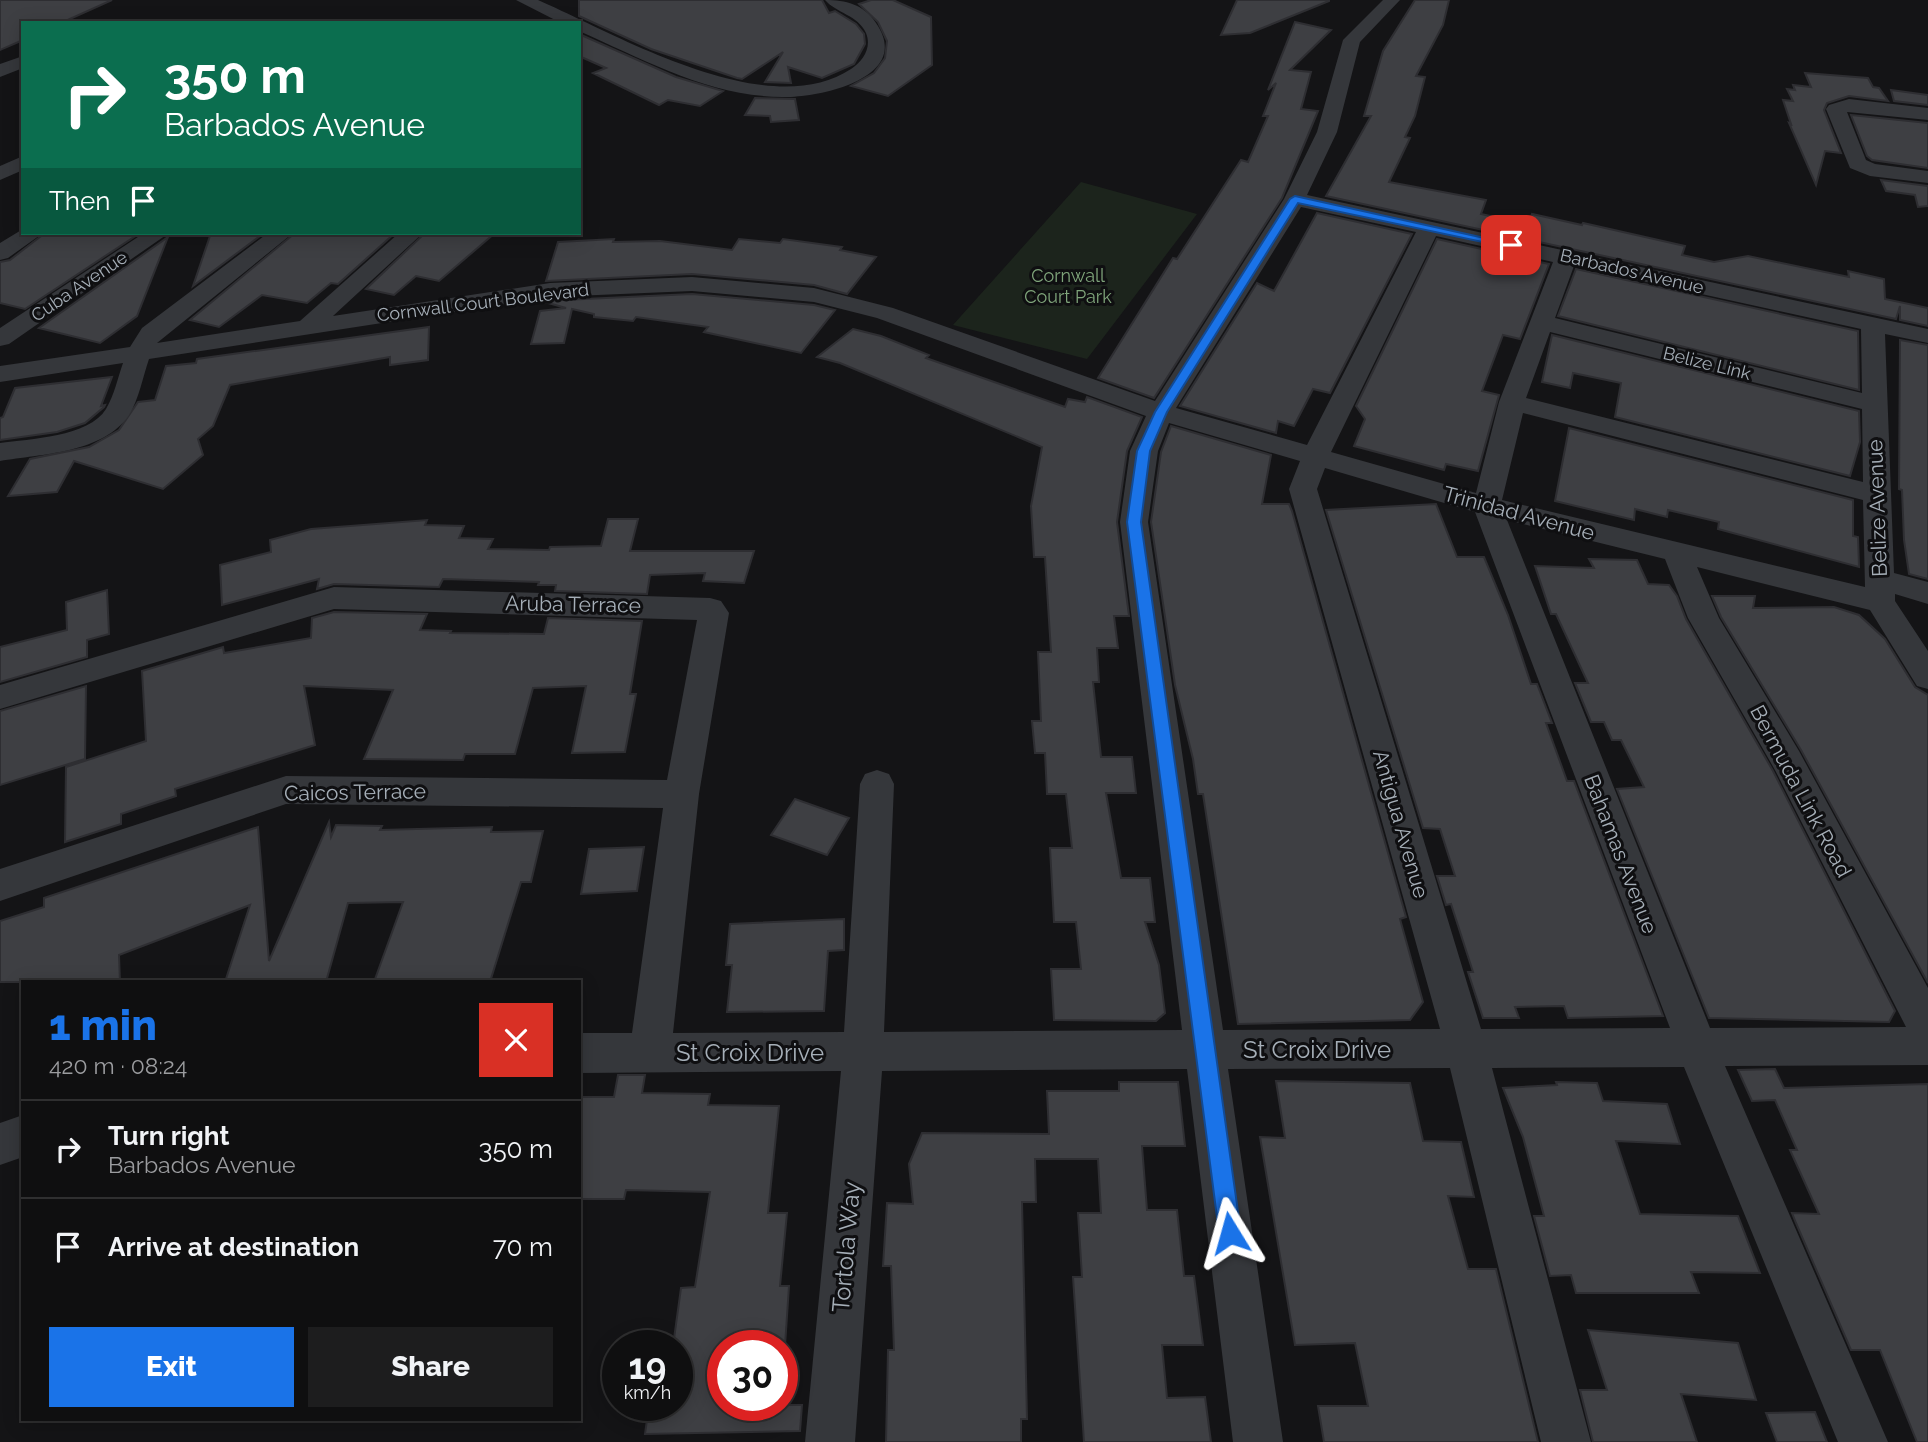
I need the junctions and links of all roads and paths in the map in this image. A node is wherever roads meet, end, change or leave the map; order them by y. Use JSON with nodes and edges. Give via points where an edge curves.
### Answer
{"nodes":[{"id":1,"x":524,"y":0,"type":"edge"},
{"id":2,"x":833,"y":0,"type":"edge"},
{"id":3,"x":1362,"y":0,"type":"edge"},
{"id":4,"x":1388,"y":3,"type":"edge"},
{"id":5,"x":573,"y":21,"type":"edge"},
{"id":6,"x":581,"y":24,"type":"edge"},
{"id":7,"x":21,"y":62,"type":"edge"},
{"id":8,"x":0,"y":71,"type":"edge"},
{"id":9,"x":1928,"y":114,"type":"edge"},
{"id":10,"x":21,"y":163,"type":"edge"},
{"id":11,"x":0,"y":174,"type":"edge"},
{"id":12,"x":1928,"y":177,"type":"edge"},
{"id":13,"x":1295,"y":199,"type":"junction"},
{"id":14,"x":1429,"y":227,"type":"junction"},
{"id":15,"x":29,"y":235,"type":"edge"},
{"id":16,"x":156,"y":235,"type":"edge"},
{"id":17,"x":279,"y":235,"type":"edge"},
{"id":18,"x":410,"y":235,"type":"edge"},
{"id":19,"x":0,"y":253,"type":"edge"},
{"id":20,"x":1566,"y":256,"type":"junction"},
{"id":21,"x":1541,"y":322,"type":"junction"},
{"id":22,"x":309,"y":325,"type":"junction"},
{"id":23,"x":1873,"y":326,"type":"junction"},
{"id":24,"x":1928,"y":335,"type":"edge"},
{"id":25,"x":0,"y":339,"type":"edge"},
{"id":26,"x":139,"y":352,"type":"junction"},
{"id":27,"x":0,"y":374,"type":"edge"},
{"id":28,"x":1512,"y":402,"type":"junction"},
{"id":29,"x":1874,"y":404,"type":"junction"},
{"id":30,"x":1161,"y":412,"type":"junction"},
{"id":31,"x":0,"y":452,"type":"edge"},
{"id":32,"x":1316,"y":455,"type":"junction"},
{"id":33,"x":1876,"y":494,"type":"junction"},
{"id":34,"x":1487,"y":506,"type":"junction"},
{"id":35,"x":1678,"y":554,"type":"junction"},
{"id":36,"x":1879,"y":591,"type":"junction"},
{"id":37,"x":1928,"y":593,"type":"edge"},
{"id":38,"x":1928,"y":677,"type":"edge"},
{"id":39,"x":0,"y":697,"type":"edge"},
{"id":40,"x":877,"y":784,"type":"dead end"},
{"id":41,"x":682,"y":794,"type":"junction"},
{"id":42,"x":0,"y":885,"type":"edge"},
{"id":43,"x":1928,"y":1028,"type":"edge"},
{"id":44,"x":1696,"y":1046,"type":"junction"},
{"id":45,"x":1928,"y":1046,"type":"edge"},
{"id":46,"x":1466,"y":1048,"type":"junction"},
{"id":47,"x":1205,"y":1049,"type":"junction"},
{"id":48,"x":863,"y":1051,"type":"junction"},
{"id":49,"x":581,"y":1052,"type":"edge"},
{"id":50,"x":650,"y":1052,"type":"junction"},
{"id":51,"x":21,"y":1137,"type":"edge"},
{"id":52,"x":0,"y":1144,"type":"edge"},
{"id":53,"x":830,"y":1442,"type":"edge"},
{"id":54,"x":1258,"y":1442,"type":"edge"},
{"id":55,"x":1566,"y":1442,"type":"edge"},
{"id":56,"x":1863,"y":1442,"type":"edge"}],
"edges":[{"from":1,"to":5,"type":"street"},
{"from":2,"to":6,"type":"street","via":[[867,19],[878,46],[870,62],[852,76],[828,87],[797,91],[717,84]]},
{"from":3,"to":4,"type":"street"},
{"from":4,"to":13,"type":"street","via":[[1352,40],[1327,132]]},
{"from":7,"to":8,"type":"street"},
{"from":9,"to":12,"type":"street","via":[[1849,106],[1836,109],[1857,164],[1870,170]]},
{"from":10,"to":11,"type":"street"},
{"from":13,"to":14,"type":"street","name":"Barbados Avenue"},
{"from":13,"to":30,"type":"street"},
{"from":14,"to":20,"type":"street","name":"Barbados Avenue"},
{"from":14,"to":32,"type":"street","name":"Antigua Avenue"},
{"from":15,"to":19,"type":"street"},
{"from":16,"to":25,"type":"street","name":"Cuba Avenue"},
{"from":17,"to":26,"type":"street","via":[[151,333]]},
{"from":18,"to":22,"type":"street"},
{"from":20,"to":21,"type":"street"},
{"from":20,"to":23,"type":"street","name":"Barbados Avenue"},
{"from":21,"to":28,"type":"street"},
{"from":21,"to":29,"type":"street","name":"Belize Link"},
{"from":22,"to":26,"type":"street","name":"Cornwall Court Boulevard"},
{"from":22,"to":30,"type":"street","name":"Cornwall Court Boulevard","via":[[550,290],[692,284],[814,295],[885,313]]},
{"from":23,"to":24,"type":"street","name":"Barbados Avenue"},
{"from":23,"to":29,"type":"street","name":"Belize Avenue"},
{"from":26,"to":27,"type":"street","name":"Cornwall Court Boulevard"},
{"from":26,"to":31,"type":"street","via":[[112,419],[75,438]]},
{"from":28,"to":33,"type":"street"},
{"from":28,"to":34,"type":"street"},
{"from":29,"to":33,"type":"street","name":"Belize Avenue"},
{"from":30,"to":32,"type":"street","name":"Trinidad Avenue"},
{"from":30,"to":47,"type":"street","via":[[1144,451],[1134,522]]},
{"from":32,"to":34,"type":"street","name":"Trinidad Avenue"},
{"from":32,"to":46,"type":"street","name":"Antigua Avenue","via":[[1303,489]]},
{"from":33,"to":36,"type":"street","name":"Belize Avenue"},
{"from":34,"to":35,"type":"street","name":"Trinidad Avenue"},
{"from":34,"to":44,"type":"street","name":"Bahamas Avenue"},
{"from":35,"to":36,"type":"street","name":"Trinidad Avenue"},
{"from":35,"to":43,"type":"street","name":"Bermuda Link Road","via":[[1696,600]]},
{"from":36,"to":37,"type":"street","name":"Trinidad Avenue"},
{"from":36,"to":38,"type":"street","name":"Belize Avenue"},
{"from":39,"to":41,"type":"street","name":"Aruba Terrace","via":[[334,598],[704,607],[714,613]]},
{"from":40,"to":48,"type":"street","name":"Tortola Way"},
{"from":41,"to":42,"type":"street","name":"Caicos Terrace","via":[[286,790]]},
{"from":41,"to":50,"type":"street","name":"Aruba Terrace"},
{"from":44,"to":45,"type":"street","name":"St Croix Drive"},
{"from":44,"to":46,"type":"street","name":"St Croix Drive"},
{"from":44,"to":56,"type":"street","name":"Bahamas Avenue"},
{"from":46,"to":47,"type":"street","name":"St Croix Drive"},
{"from":46,"to":55,"type":"street","name":"Antigua Avenue"},
{"from":47,"to":48,"type":"street","name":"St Croix Drive"},
{"from":47,"to":54,"type":"street"},
{"from":48,"to":50,"type":"street","name":"St Croix Drive"},
{"from":48,"to":53,"type":"street","name":"Tortola Way"},
{"from":49,"to":50,"type":"street","name":"St Croix Drive"},
{"from":51,"to":52,"type":"street"}]}
